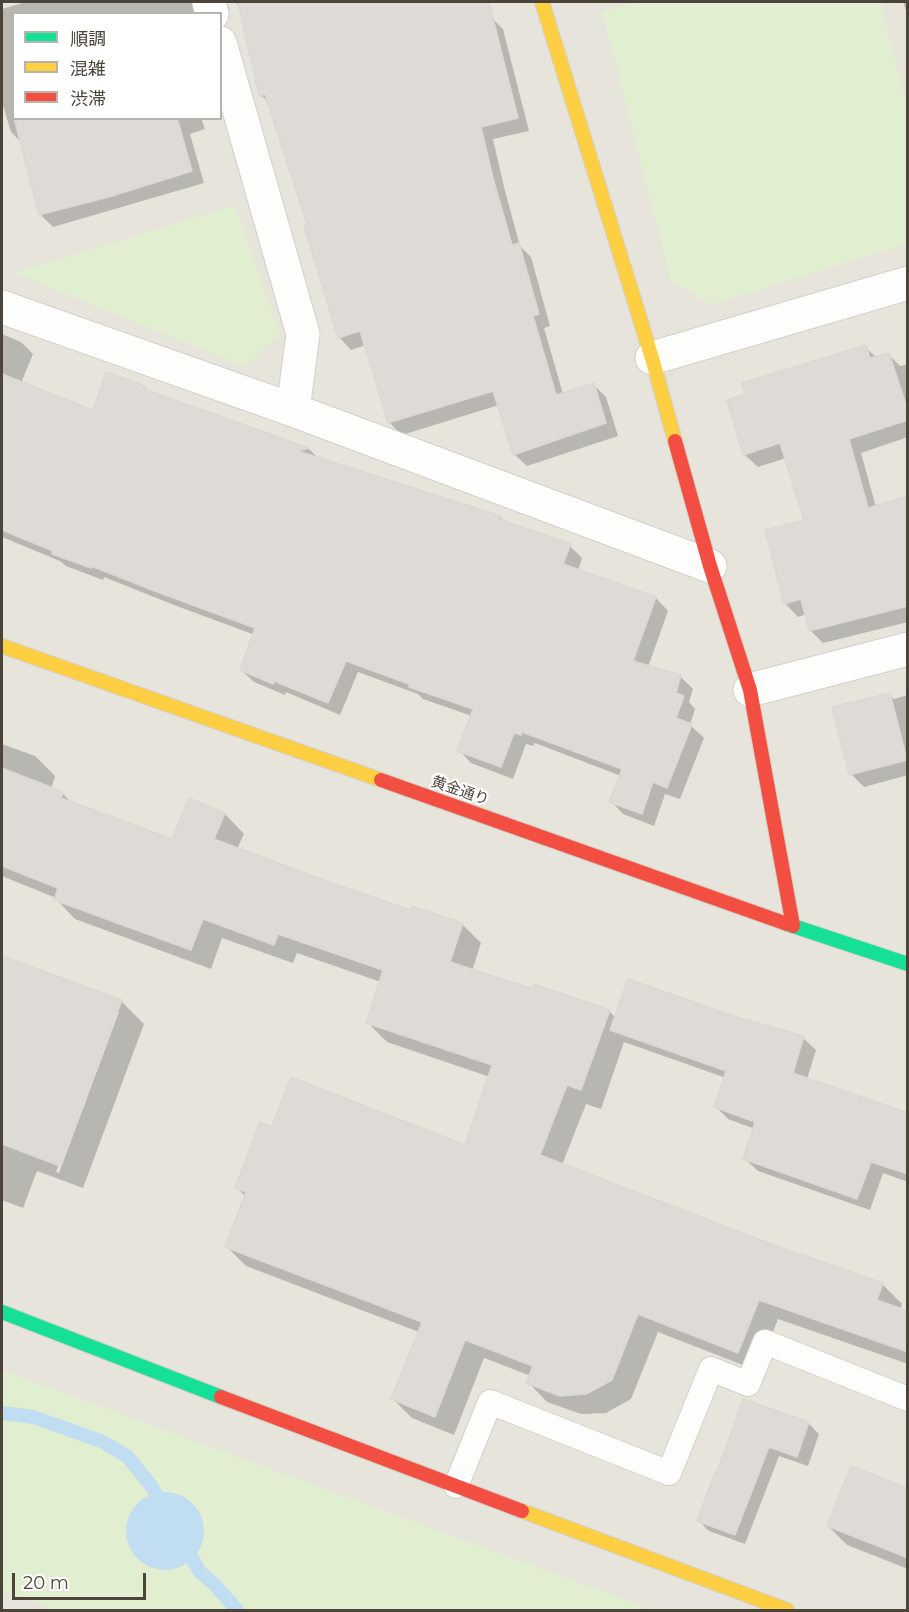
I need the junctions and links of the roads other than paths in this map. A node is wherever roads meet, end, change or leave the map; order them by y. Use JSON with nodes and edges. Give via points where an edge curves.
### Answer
{"nodes":[{"id":1,"x":542,"y":2,"type":"edge"},
{"id":2,"x":222,"y":49,"type":"edge"},
{"id":3,"x":908,"y":283,"type":"edge"},
{"id":4,"x":2,"y":307,"type":"edge"},
{"id":5,"x":652,"y":358,"type":"junction"},
{"id":6,"x":293,"y":410,"type":"junction"},
{"id":7,"x":710,"y":566,"type":"junction"},
{"id":8,"x":2,"y":646,"type":"edge"},
{"id":9,"x":908,"y":649,"type":"edge"},
{"id":10,"x":750,"y":690,"type":"junction"},
{"id":11,"x":794,"y":926,"type":"junction"},
{"id":12,"x":908,"y":964,"type":"edge"},
{"id":13,"x":2,"y":1312,"type":"edge"},
{"id":14,"x":908,"y":1399,"type":"edge"},
{"id":15,"x":456,"y":1486,"type":"junction"},
{"id":16,"x":787,"y":1611,"type":"edge"}],
"edges":[{"from":1,"to":5,"type":"street"},
{"from":2,"to":6,"type":"street","via":[[303,334]]},
{"from":3,"to":5,"type":"street"},
{"from":4,"to":6,"type":"street"},
{"from":5,"to":7,"type":"street"},
{"from":6,"to":7,"type":"street"},
{"from":7,"to":10,"type":"street"},
{"from":8,"to":11,"type":"street","name":"黄金通り"},
{"from":9,"to":10,"type":"street"},
{"from":10,"to":11,"type":"street"},
{"from":11,"to":12,"type":"street","name":"黄金通り"},
{"from":13,"to":15,"type":"street"},
{"from":14,"to":15,"type":"lane","via":[[765,1342],[748,1384],[711,1369],[669,1473],[490,1402]]},
{"from":15,"to":16,"type":"street"}]}
